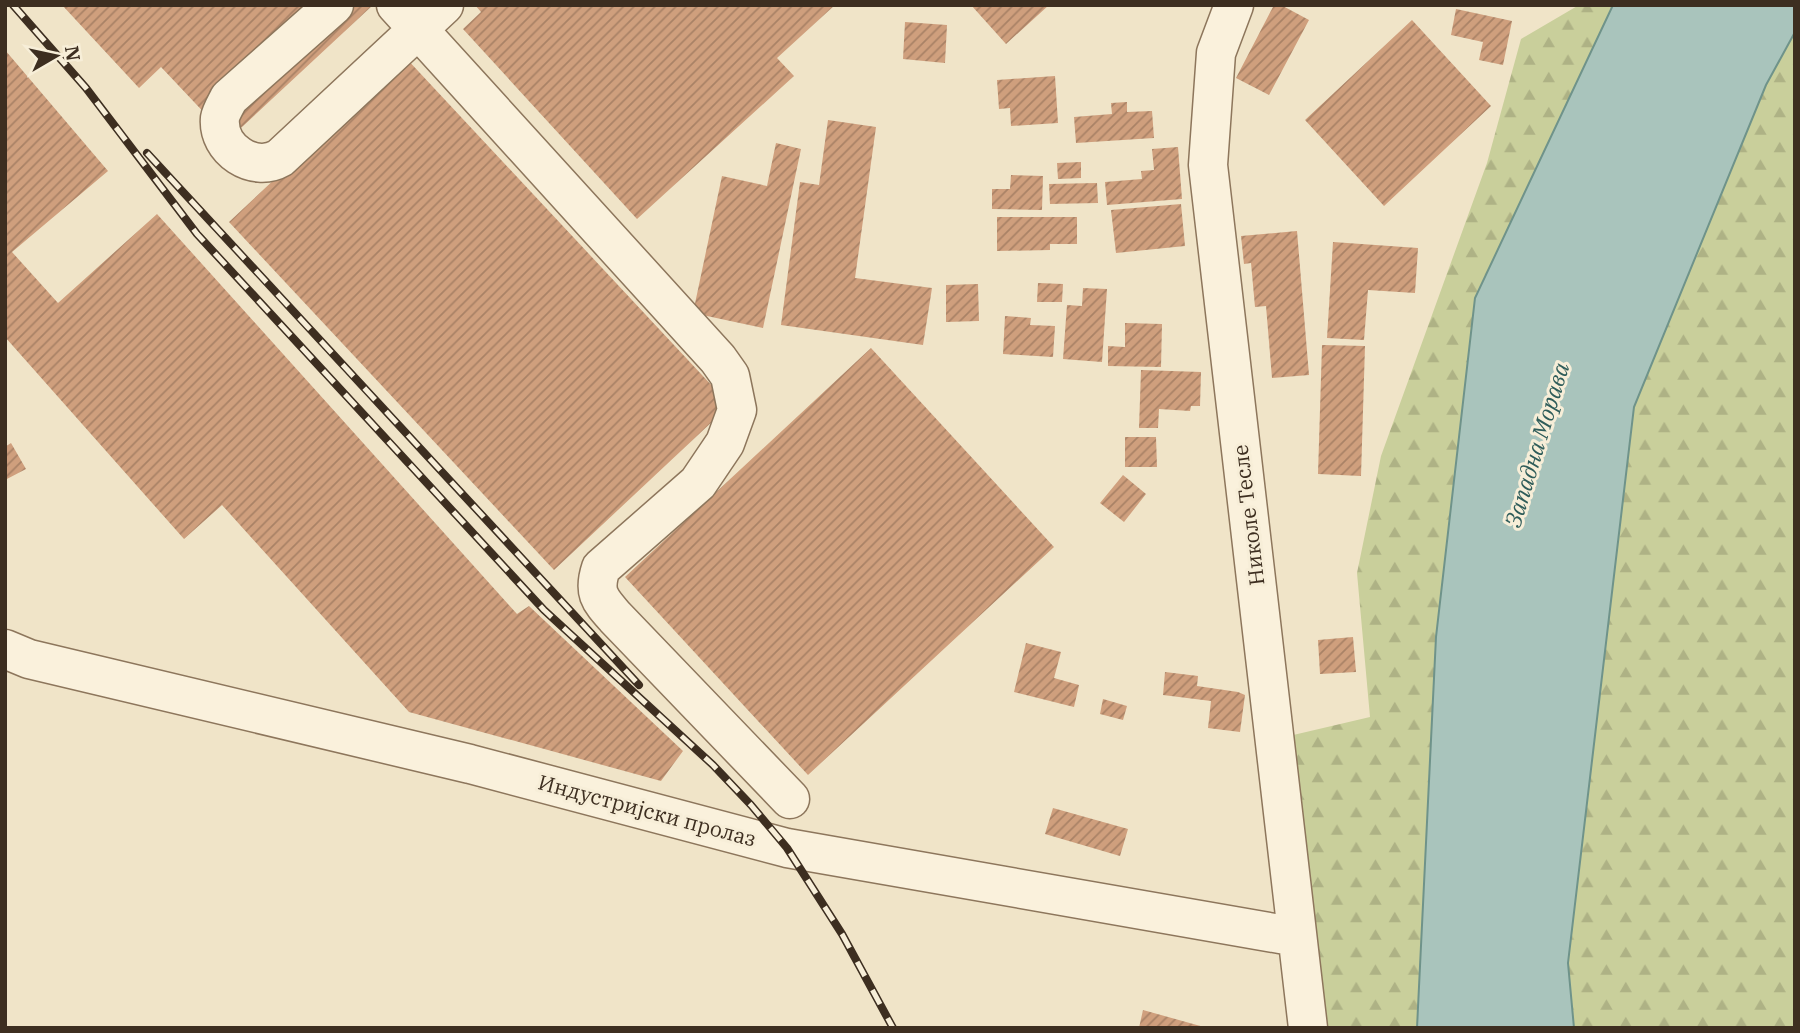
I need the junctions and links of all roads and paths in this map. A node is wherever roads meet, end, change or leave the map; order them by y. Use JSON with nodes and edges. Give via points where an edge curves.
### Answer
{"nodes":[{"id":1,"x":334,"y":5,"type":"edge"},
{"id":2,"x":1234,"y":5,"type":"edge"},
{"id":3,"x":419,"y":13,"type":"edge"},
{"id":4,"x":5,"y":649,"type":"edge"},
{"id":5,"x":790,"y":799,"type":"dead end"},
{"id":6,"x":1297,"y":937,"type":"junction"},
{"id":7,"x":1308,"y":1028,"type":"edge"}],
"edges":[{"from":1,"to":3,"type":"street","via":[[229,98],[220,116],[221,129],[226,142],[242,158],[258,164],[280,158]]},
{"from":2,"to":6,"type":"street","name":"Николе Тесле","via":[[1216,53],[1208,165]]},
{"from":3,"to":5,"type":"street","via":[[730,376],[737,410],[726,443],[698,484],[601,568],[597,593]]},
{"from":4,"to":6,"type":"street","name":"Индустријски пролаз","via":[[29,659],[470,764],[787,848]]},
{"from":6,"to":7,"type":"street","name":"Николе Тесле"}]}
